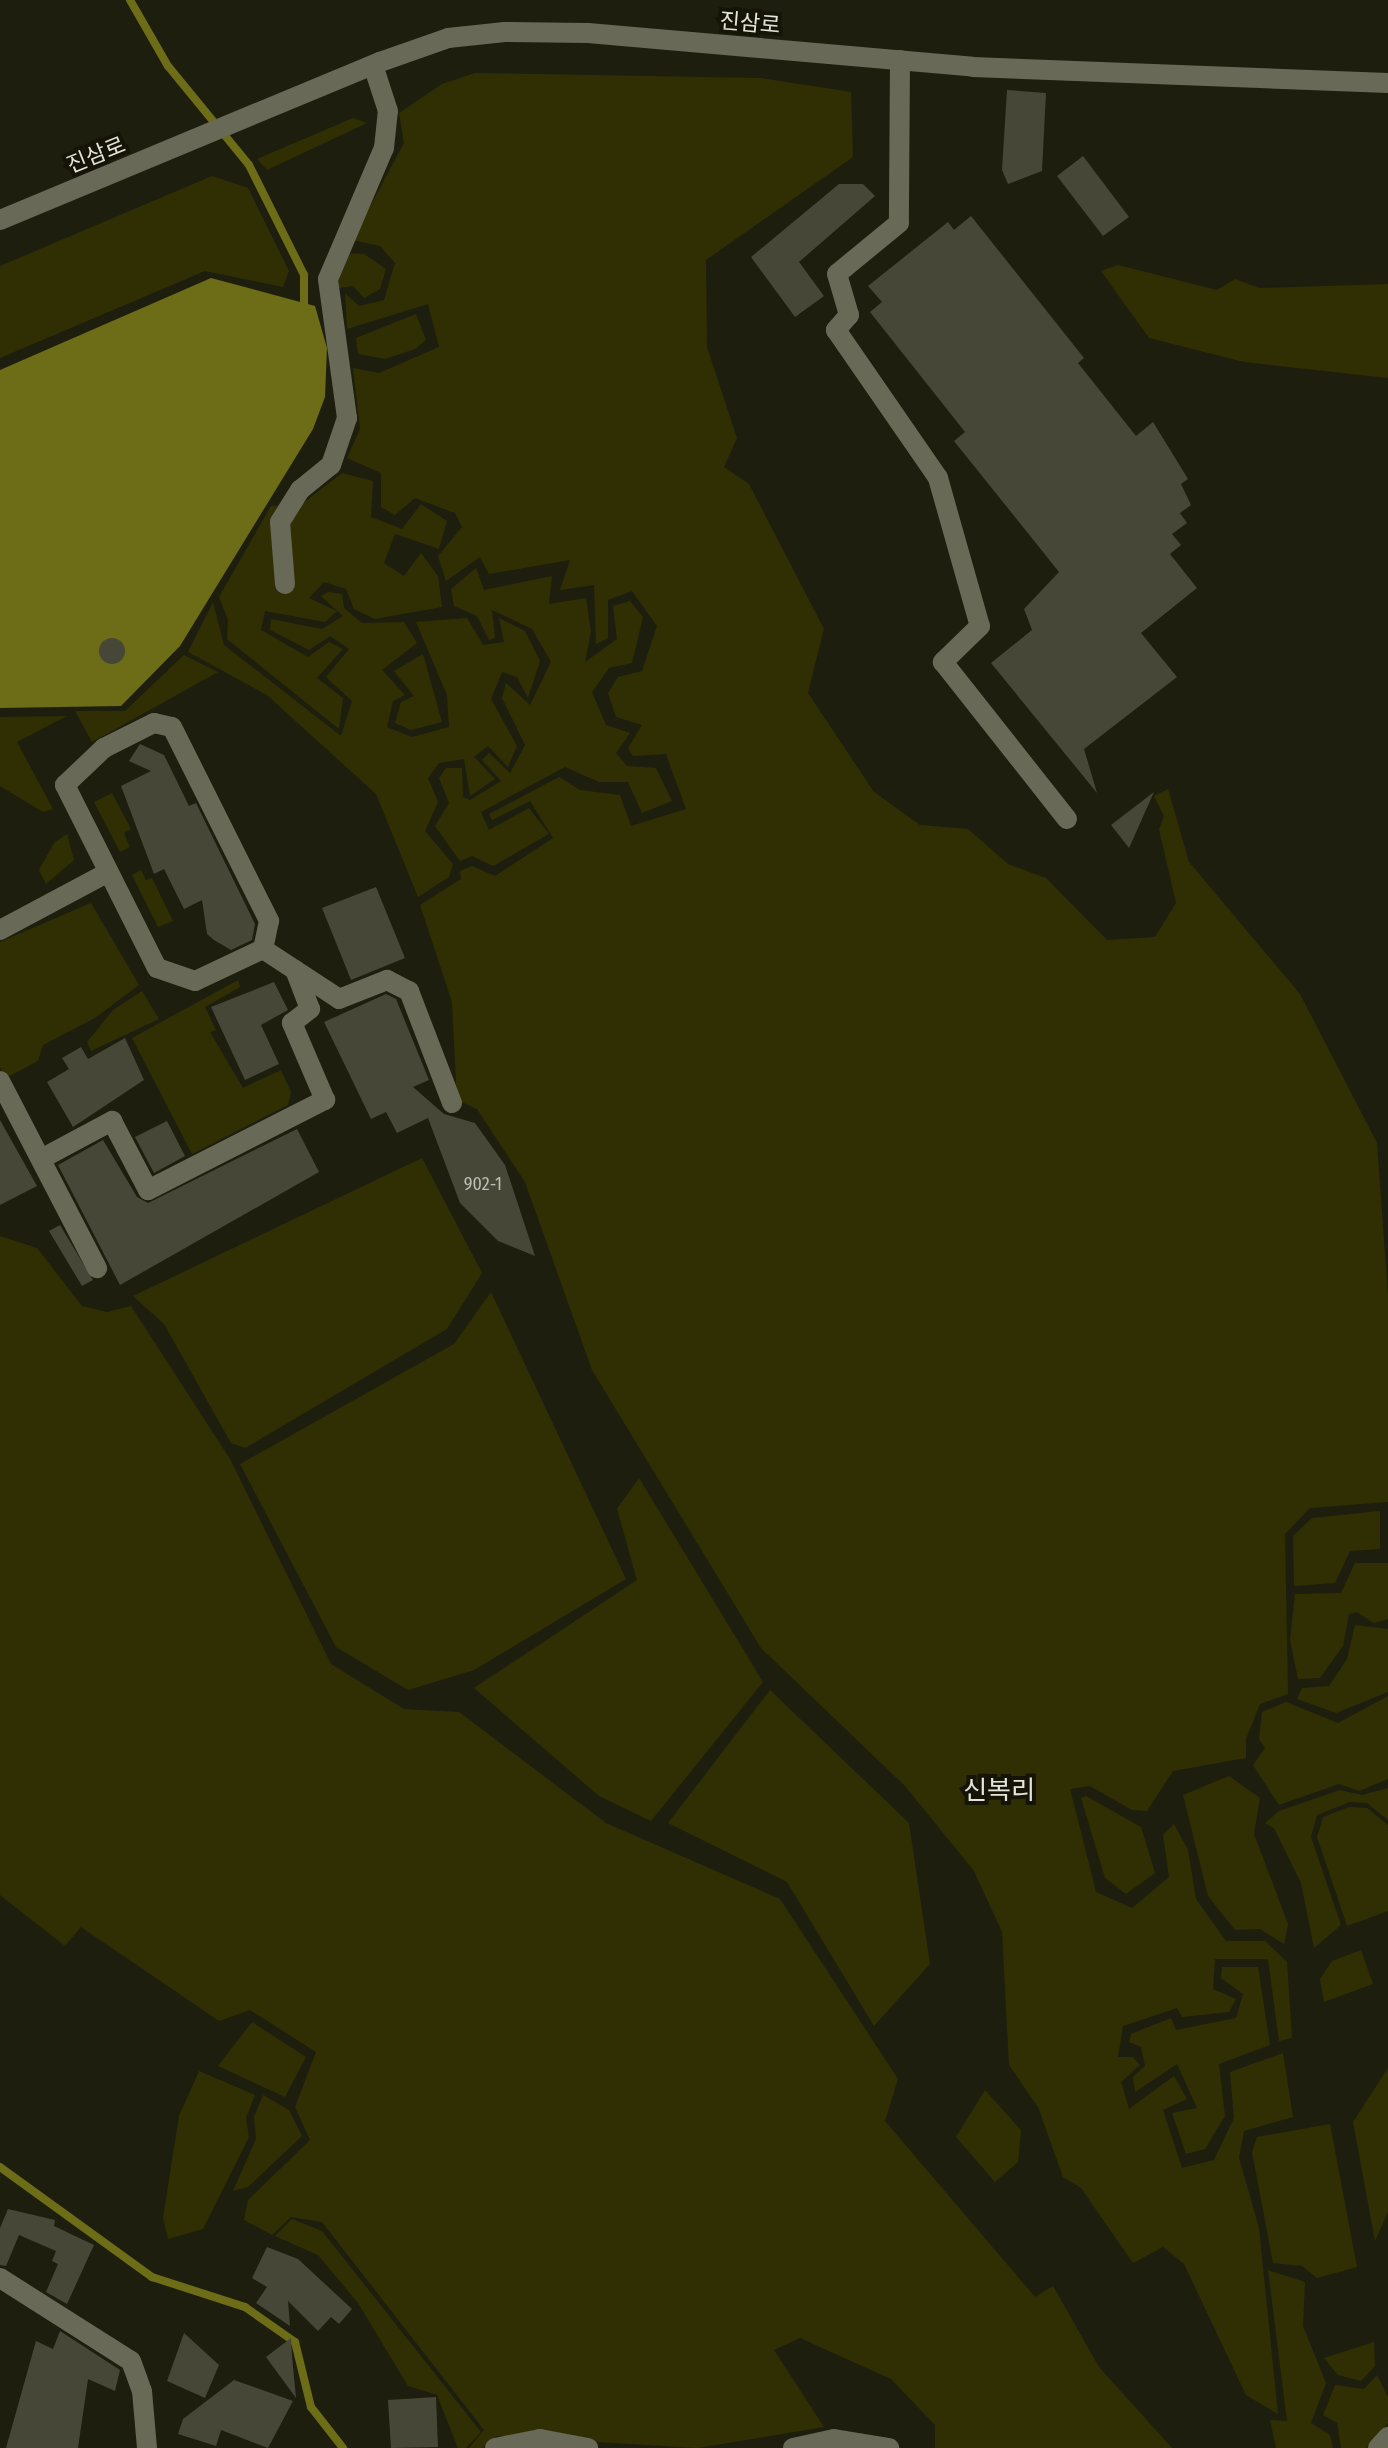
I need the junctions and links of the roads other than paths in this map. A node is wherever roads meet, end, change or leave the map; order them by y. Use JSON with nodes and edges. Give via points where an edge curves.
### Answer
{"nodes":[{"id":1,"x":900,"y":60,"type":"junction"},
{"id":2,"x":373,"y":65,"type":"junction"},
{"id":3,"x":1388,"y":83,"type":"edge"},
{"id":4,"x":0,"y":220,"type":"edge"},
{"id":5,"x":285,"y":584,"type":"dead end"},
{"id":6,"x":1067,"y":819,"type":"dead end"},
{"id":7,"x":105,"y":874,"type":"junction"},
{"id":8,"x":0,"y":930,"type":"edge"},
{"id":9,"x":263,"y":949,"type":"junction"},
{"id":10,"x":295,"y":970,"type":"junction"},
{"id":11,"x":0,"y":1081,"type":"edge"},
{"id":12,"x":452,"y":1103,"type":"dead end"},
{"id":13,"x":41,"y":1159,"type":"junction"},
{"id":14,"x":97,"y":1268,"type":"dead end"},
{"id":15,"x":0,"y":2278,"type":"edge"},
{"id":16,"x":1388,"y":2437,"type":"edge"},
{"id":17,"x":147,"y":2448,"type":"edge"},
{"id":18,"x":495,"y":2448,"type":"edge"},
{"id":19,"x":588,"y":2448,"type":"edge"},
{"id":20,"x":793,"y":2448,"type":"edge"},
{"id":21,"x":889,"y":2448,"type":"edge"},
{"id":22,"x":1378,"y":2448,"type":"edge"}],
"edges":[{"from":1,"to":2,"type":"street","name":"진삼로","via":[[505,32],[448,38]]},
{"from":1,"to":3,"type":"street","name":"진삼로"},
{"from":1,"to":6,"type":"street","via":[[899,223],[837,274],[849,315],[836,330],[938,478],[980,626],[943,662]]},
{"from":2,"to":4,"type":"street","name":"진삼로"},
{"from":2,"to":5,"type":"street","via":[[388,111],[384,148],[328,279],[347,418],[331,465],[300,490],[280,522]]},
{"from":7,"to":8,"type":"street"},
{"from":7,"to":9,"type":"street","via":[[157,968],[195,981]]},
{"from":7,"to":9,"type":"street","via":[[65,785],[104,748],[154,723],[172,727],[269,921]]},
{"from":9,"to":10,"type":"street"},
{"from":10,"to":12,"type":"street","via":[[339,999],[387,980],[409,991]]},
{"from":10,"to":13,"type":"street","via":[[310,1009],[292,1023],[325,1100],[148,1190],[112,1121]]},
{"from":11,"to":13,"type":"street"},
{"from":13,"to":14,"type":"street"},
{"from":15,"to":17,"type":"street","via":[[131,2361],[142,2391]]},
{"from":16,"to":22,"type":"street"},
{"from":18,"to":19,"type":"street","via":[[540,2439]]},
{"from":20,"to":21,"type":"street","via":[[834,2439]]}]}
